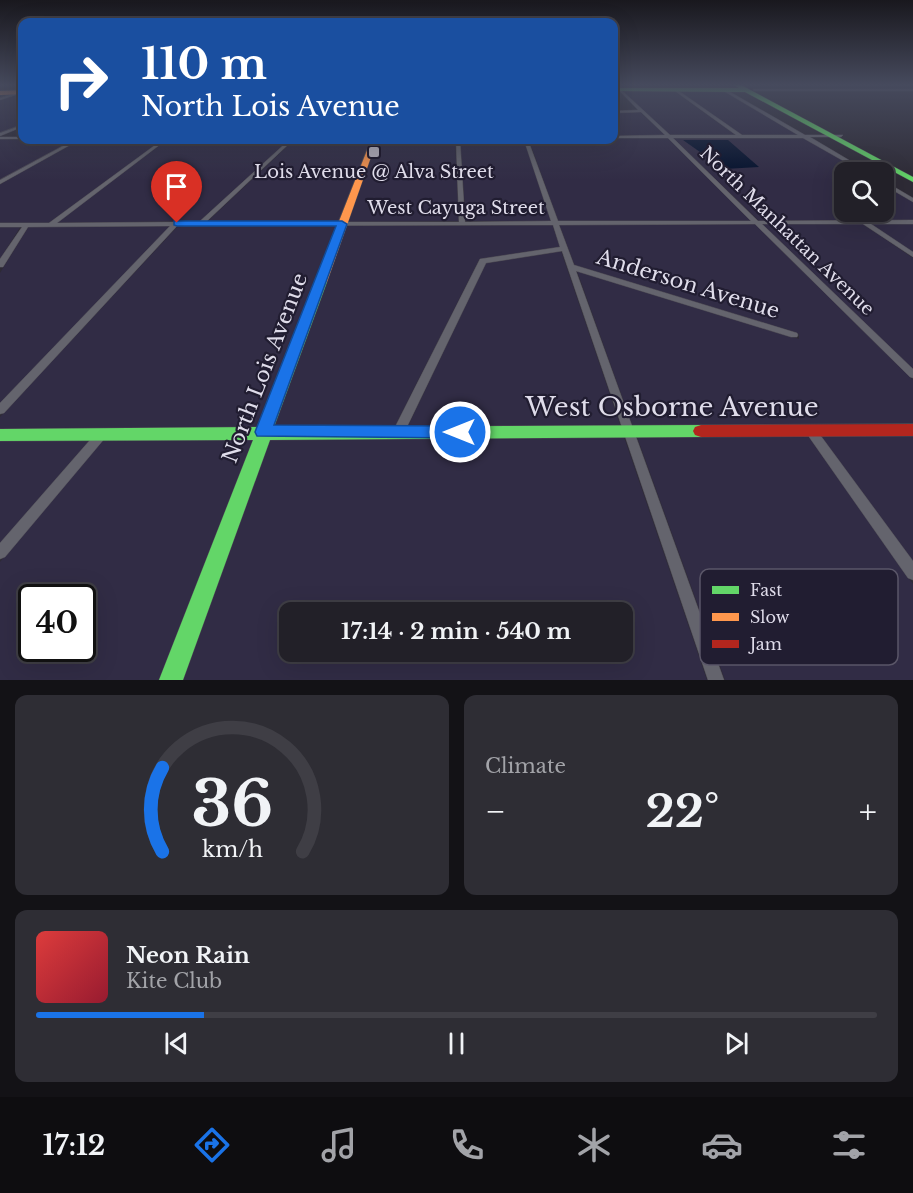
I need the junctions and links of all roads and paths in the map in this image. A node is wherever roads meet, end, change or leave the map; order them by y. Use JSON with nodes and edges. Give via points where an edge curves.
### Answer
{"nodes":[{"id":1,"x":648,"y":117,"type":"edge"},
{"id":2,"x":715,"y":117,"type":"edge"},
{"id":3,"x":779,"y":117,"type":"edge"},
{"id":4,"x":798,"y":117,"type":"edge"},
{"id":5,"x":18,"y":128,"type":"edge"},
{"id":6,"x":0,"y":136,"type":"edge"},
{"id":7,"x":740,"y":136,"type":"junction"},
{"id":8,"x":805,"y":136,"type":"junction"},
{"id":9,"x":837,"y":136,"type":"junction"},
{"id":10,"x":618,"y":137,"type":"edge"},
{"id":11,"x":669,"y":137,"type":"junction"},
{"id":12,"x":18,"y":138,"type":"edge"},
{"id":13,"x":70,"y":144,"type":"edge"},
{"id":14,"x":159,"y":144,"type":"edge"},
{"id":15,"x":287,"y":144,"type":"edge"},
{"id":16,"x":372,"y":144,"type":"edge"},
{"id":17,"x":458,"y":144,"type":"edge"},
{"id":18,"x":527,"y":144,"type":"edge"},
{"id":19,"x":849,"y":162,"type":"edge"},
{"id":20,"x":913,"y":174,"type":"edge"},
{"id":21,"x":913,"y":180,"type":"edge"},
{"id":22,"x":0,"y":182,"type":"edge"},
{"id":23,"x":894,"y":189,"type":"edge"},
{"id":24,"x":913,"y":200,"type":"edge"},
{"id":25,"x":757,"y":222,"type":"junction"},
{"id":26,"x":834,"y":222,"type":"edge"},
{"id":27,"x":864,"y":222,"type":"edge"},
{"id":28,"x":894,"y":222,"type":"edge"},
{"id":29,"x":913,"y":222,"type":"edge"},
{"id":30,"x":177,"y":223,"type":"junction"},
{"id":31,"x":202,"y":223,"type":"junction"},
{"id":32,"x":462,"y":223,"type":"junction"},
{"id":33,"x":555,"y":223,"type":"junction"},
{"id":34,"x":50,"y":224,"type":"junction"},
{"id":35,"x":342,"y":224,"type":"junction"},
{"id":36,"x":0,"y":225,"type":"edge"},
{"id":37,"x":26,"y":225,"type":"junction"},
{"id":38,"x":564,"y":249,"type":"junction"},
{"id":39,"x":913,"y":255,"type":"edge"},
{"id":40,"x":0,"y":266,"type":"edge"},
{"id":41,"x":571,"y":267,"type":"junction"},
{"id":42,"x":794,"y":335,"type":"dead end"},
{"id":43,"x":913,"y":375,"type":"edge"},
{"id":44,"x":0,"y":410,"type":"edge"},
{"id":45,"x":913,"y":430,"type":"edge"},
{"id":46,"x":811,"y":431,"type":"junction"},
{"id":47,"x":263,"y":432,"type":"junction"},
{"id":48,"x":629,"y":432,"type":"junction"},
{"id":49,"x":398,"y":433,"type":"junction"},
{"id":50,"x":0,"y":435,"type":"edge"},
{"id":51,"x":100,"y":435,"type":"junction"},
{"id":52,"x":0,"y":553,"type":"edge"},
{"id":53,"x":913,"y":573,"type":"edge"},
{"id":54,"x":700,"y":634,"type":"edge"},
{"id":55,"x":711,"y":665,"type":"edge"},
{"id":56,"x":171,"y":680,"type":"edge"},
{"id":57,"x":716,"y":680,"type":"edge"}],
"edges":[{"from":1,"to":11,"type":"street","name":"North Manhattan Avenue"},
{"from":2,"to":7,"type":"street"},
{"from":3,"to":8,"type":"street"},
{"from":4,"to":9,"type":"street"},
{"from":5,"to":6,"type":"street"},
{"from":6,"to":12,"type":"street"},
{"from":7,"to":8,"type":"street"},
{"from":7,"to":11,"type":"street"},
{"from":8,"to":9,"type":"street"},
{"from":8,"to":19,"type":"street"},
{"from":9,"to":20,"type":"street"},
{"from":9,"to":21,"type":"street"},
{"from":10,"to":11,"type":"street"},
{"from":11,"to":25,"type":"street","name":"North Manhattan Avenue"},
{"from":13,"to":22,"type":"street"},
{"from":14,"to":34,"type":"street"},
{"from":15,"to":31,"type":"street"},
{"from":16,"to":35,"type":"street","name":"North Lois Avenue"},
{"from":17,"to":32,"type":"street"},
{"from":18,"to":33,"type":"street"},
{"from":23,"to":24,"type":"street"},
{"from":25,"to":26,"type":"street","name":"West Cayuga Street"},
{"from":25,"to":33,"type":"street","name":"West Cayuga Street"},
{"from":25,"to":43,"type":"street","name":"North Manhattan Avenue"},
{"from":27,"to":39,"type":"street"},
{"from":28,"to":29,"type":"street","name":"West Cayuga Street"},
{"from":30,"to":31,"type":"street","name":"West Cayuga Street"},
{"from":30,"to":34,"type":"street","name":"West Cayuga Street"},
{"from":30,"to":44,"type":"street"},
{"from":31,"to":35,"type":"street","name":"West Cayuga Street"},
{"from":32,"to":33,"type":"street","name":"West Cayuga Street"},
{"from":32,"to":35,"type":"street","name":"West Cayuga Street"},
{"from":33,"to":38,"type":"street"},
{"from":34,"to":37,"type":"street","name":"West Cayuga Street"},
{"from":35,"to":47,"type":"street","name":"North Lois Avenue"},
{"from":36,"to":37,"type":"street","name":"West Cayuga Street"},
{"from":37,"to":40,"type":"street"},
{"from":38,"to":41,"type":"street"},
{"from":38,"to":49,"type":"street","via":[[483,261]]},
{"from":41,"to":42,"type":"street","name":"Anderson Avenue"},
{"from":41,"to":48,"type":"street"},
{"from":45,"to":46,"type":"street","name":"West Osborne Avenue"},
{"from":46,"to":48,"type":"street","name":"West Osborne Avenue"},
{"from":46,"to":53,"type":"street"},
{"from":47,"to":49,"type":"street","name":"West Osborne Avenue"},
{"from":47,"to":51,"type":"street","name":"West Osborne Avenue"},
{"from":47,"to":56,"type":"street","name":"North Lois Avenue"},
{"from":48,"to":49,"type":"street","name":"West Osborne Avenue"},
{"from":48,"to":54,"type":"street"},
{"from":50,"to":51,"type":"street","name":"West Osborne Avenue"},
{"from":51,"to":52,"type":"street"},
{"from":55,"to":57,"type":"street"}]}
